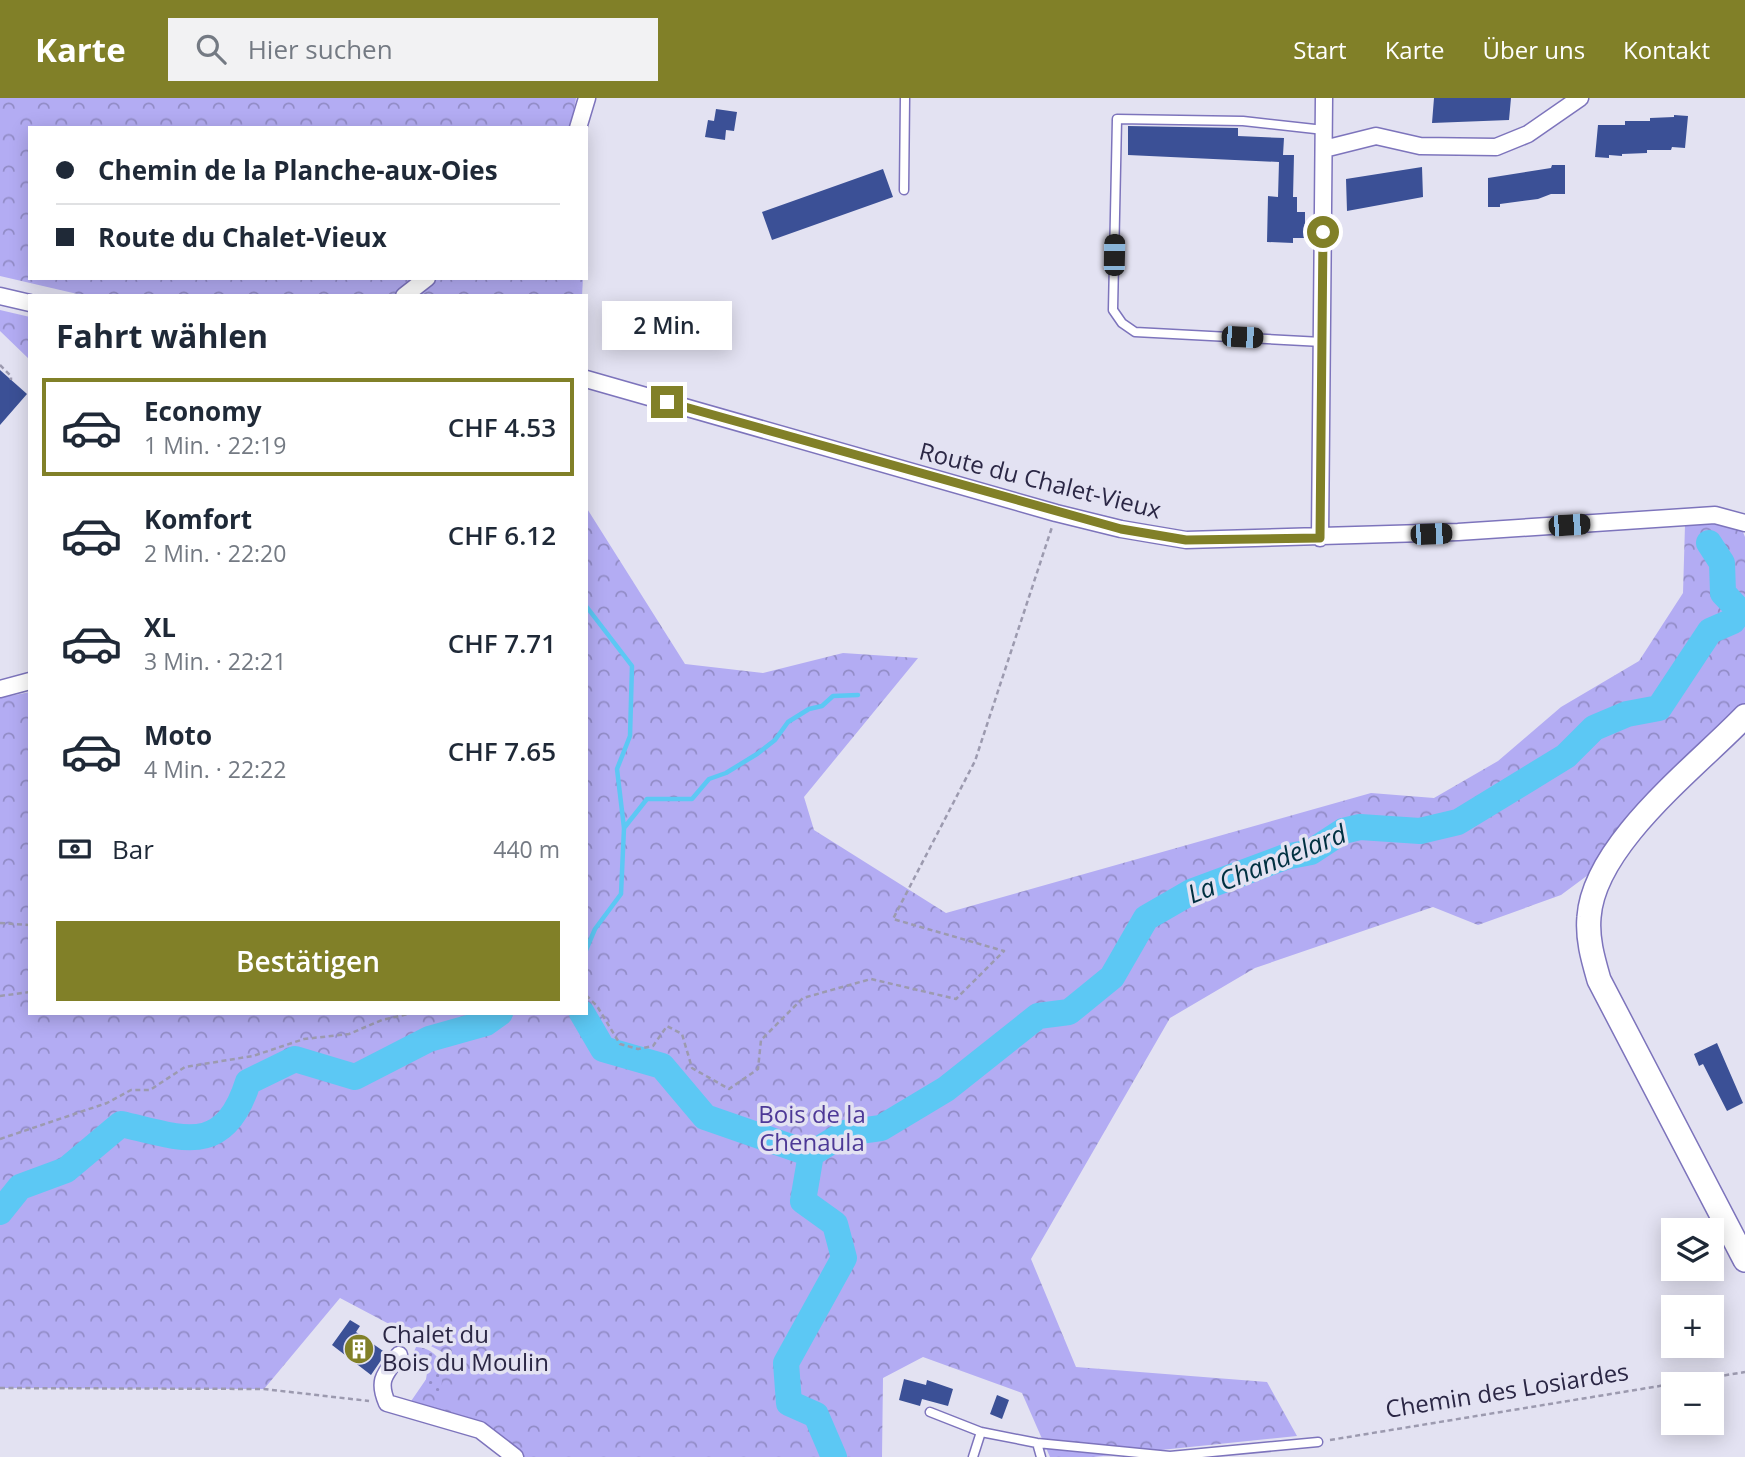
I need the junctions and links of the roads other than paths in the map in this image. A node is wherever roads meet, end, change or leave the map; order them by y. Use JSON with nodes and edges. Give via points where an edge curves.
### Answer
{"nodes":[{"id":1,"x":587,"y":98,"type":"edge"},
{"id":2,"x":905,"y":98,"type":"edge"},
{"id":3,"x":1324,"y":98,"type":"edge"},
{"id":4,"x":1580,"y":98,"type":"edge"},
{"id":5,"x":579,"y":126,"type":"edge"},
{"id":6,"x":1324,"y":130,"type":"junction"},
{"id":7,"x":1324,"y":149,"type":"junction"},
{"id":8,"x":904,"y":190,"type":"dead end"},
{"id":9,"x":424,"y":280,"type":"edge"},
{"id":10,"x":407,"y":294,"type":"edge"},
{"id":11,"x":0,"y":296,"type":"edge"},
{"id":12,"x":28,"y":303,"type":"edge"},
{"id":13,"x":1322,"y":342,"type":"junction"},
{"id":14,"x":588,"y":380,"type":"edge"},
{"id":15,"x":1745,"y":523,"type":"edge"},
{"id":16,"x":1320,"y":538,"type":"junction"},
{"id":17,"x":28,"y":682,"type":"edge"},
{"id":18,"x":0,"y":689,"type":"edge"},
{"id":19,"x":1745,"y":716,"type":"edge"},
{"id":20,"x":1745,"y":1260,"type":"edge"},
{"id":21,"x":399,"y":1355,"type":"dead end"},
{"id":22,"x":930,"y":1412,"type":"dead end"},
{"id":23,"x":981,"y":1432,"type":"junction"},
{"id":24,"x":1318,"y":1442,"type":"road end"},
{"id":25,"x":1037,"y":1443,"type":"junction"},
{"id":26,"x":515,"y":1457,"type":"edge"},
{"id":27,"x":973,"y":1457,"type":"edge"},
{"id":28,"x":1041,"y":1457,"type":"edge"}],
"edges":[{"from":1,"to":5,"type":"street"},
{"from":2,"to":8,"type":"lane"},
{"from":3,"to":6,"type":"street"},
{"from":4,"to":7,"type":"street","via":[[1528,135],[1496,147],[1420,146],[1376,136]]},
{"from":6,"to":7,"type":"street"},
{"from":6,"to":13,"type":"lane","via":[[1242,121],[1117,119],[1114,310],[1135,332]]},
{"from":7,"to":13,"type":"street"},
{"from":9,"to":10,"type":"street"},
{"from":11,"to":12,"type":"street"},
{"from":13,"to":16,"type":"street"},
{"from":14,"to":16,"type":"street","name":"Route du Chalet-Vieux","via":[[1121,529],[1186,540]]},
{"from":15,"to":16,"type":"street","name":"Route du Chalet-Vieux","via":[[1715,515]]},
{"from":17,"to":18,"type":"street"},
{"from":19,"to":20,"type":"main road","via":[[1614,851],[1596,885],[1589,916],[1590,949],[1599,980]]},
{"from":21,"to":26,"type":"street","via":[[380,1388],[387,1404],[480,1430]]},
{"from":22,"to":23,"type":"lane"},
{"from":23,"to":25,"type":"lane"},
{"from":23,"to":27,"type":"lane"},
{"from":24,"to":25,"type":"lane","via":[[1170,1456]]},
{"from":25,"to":28,"type":"lane"}]}
